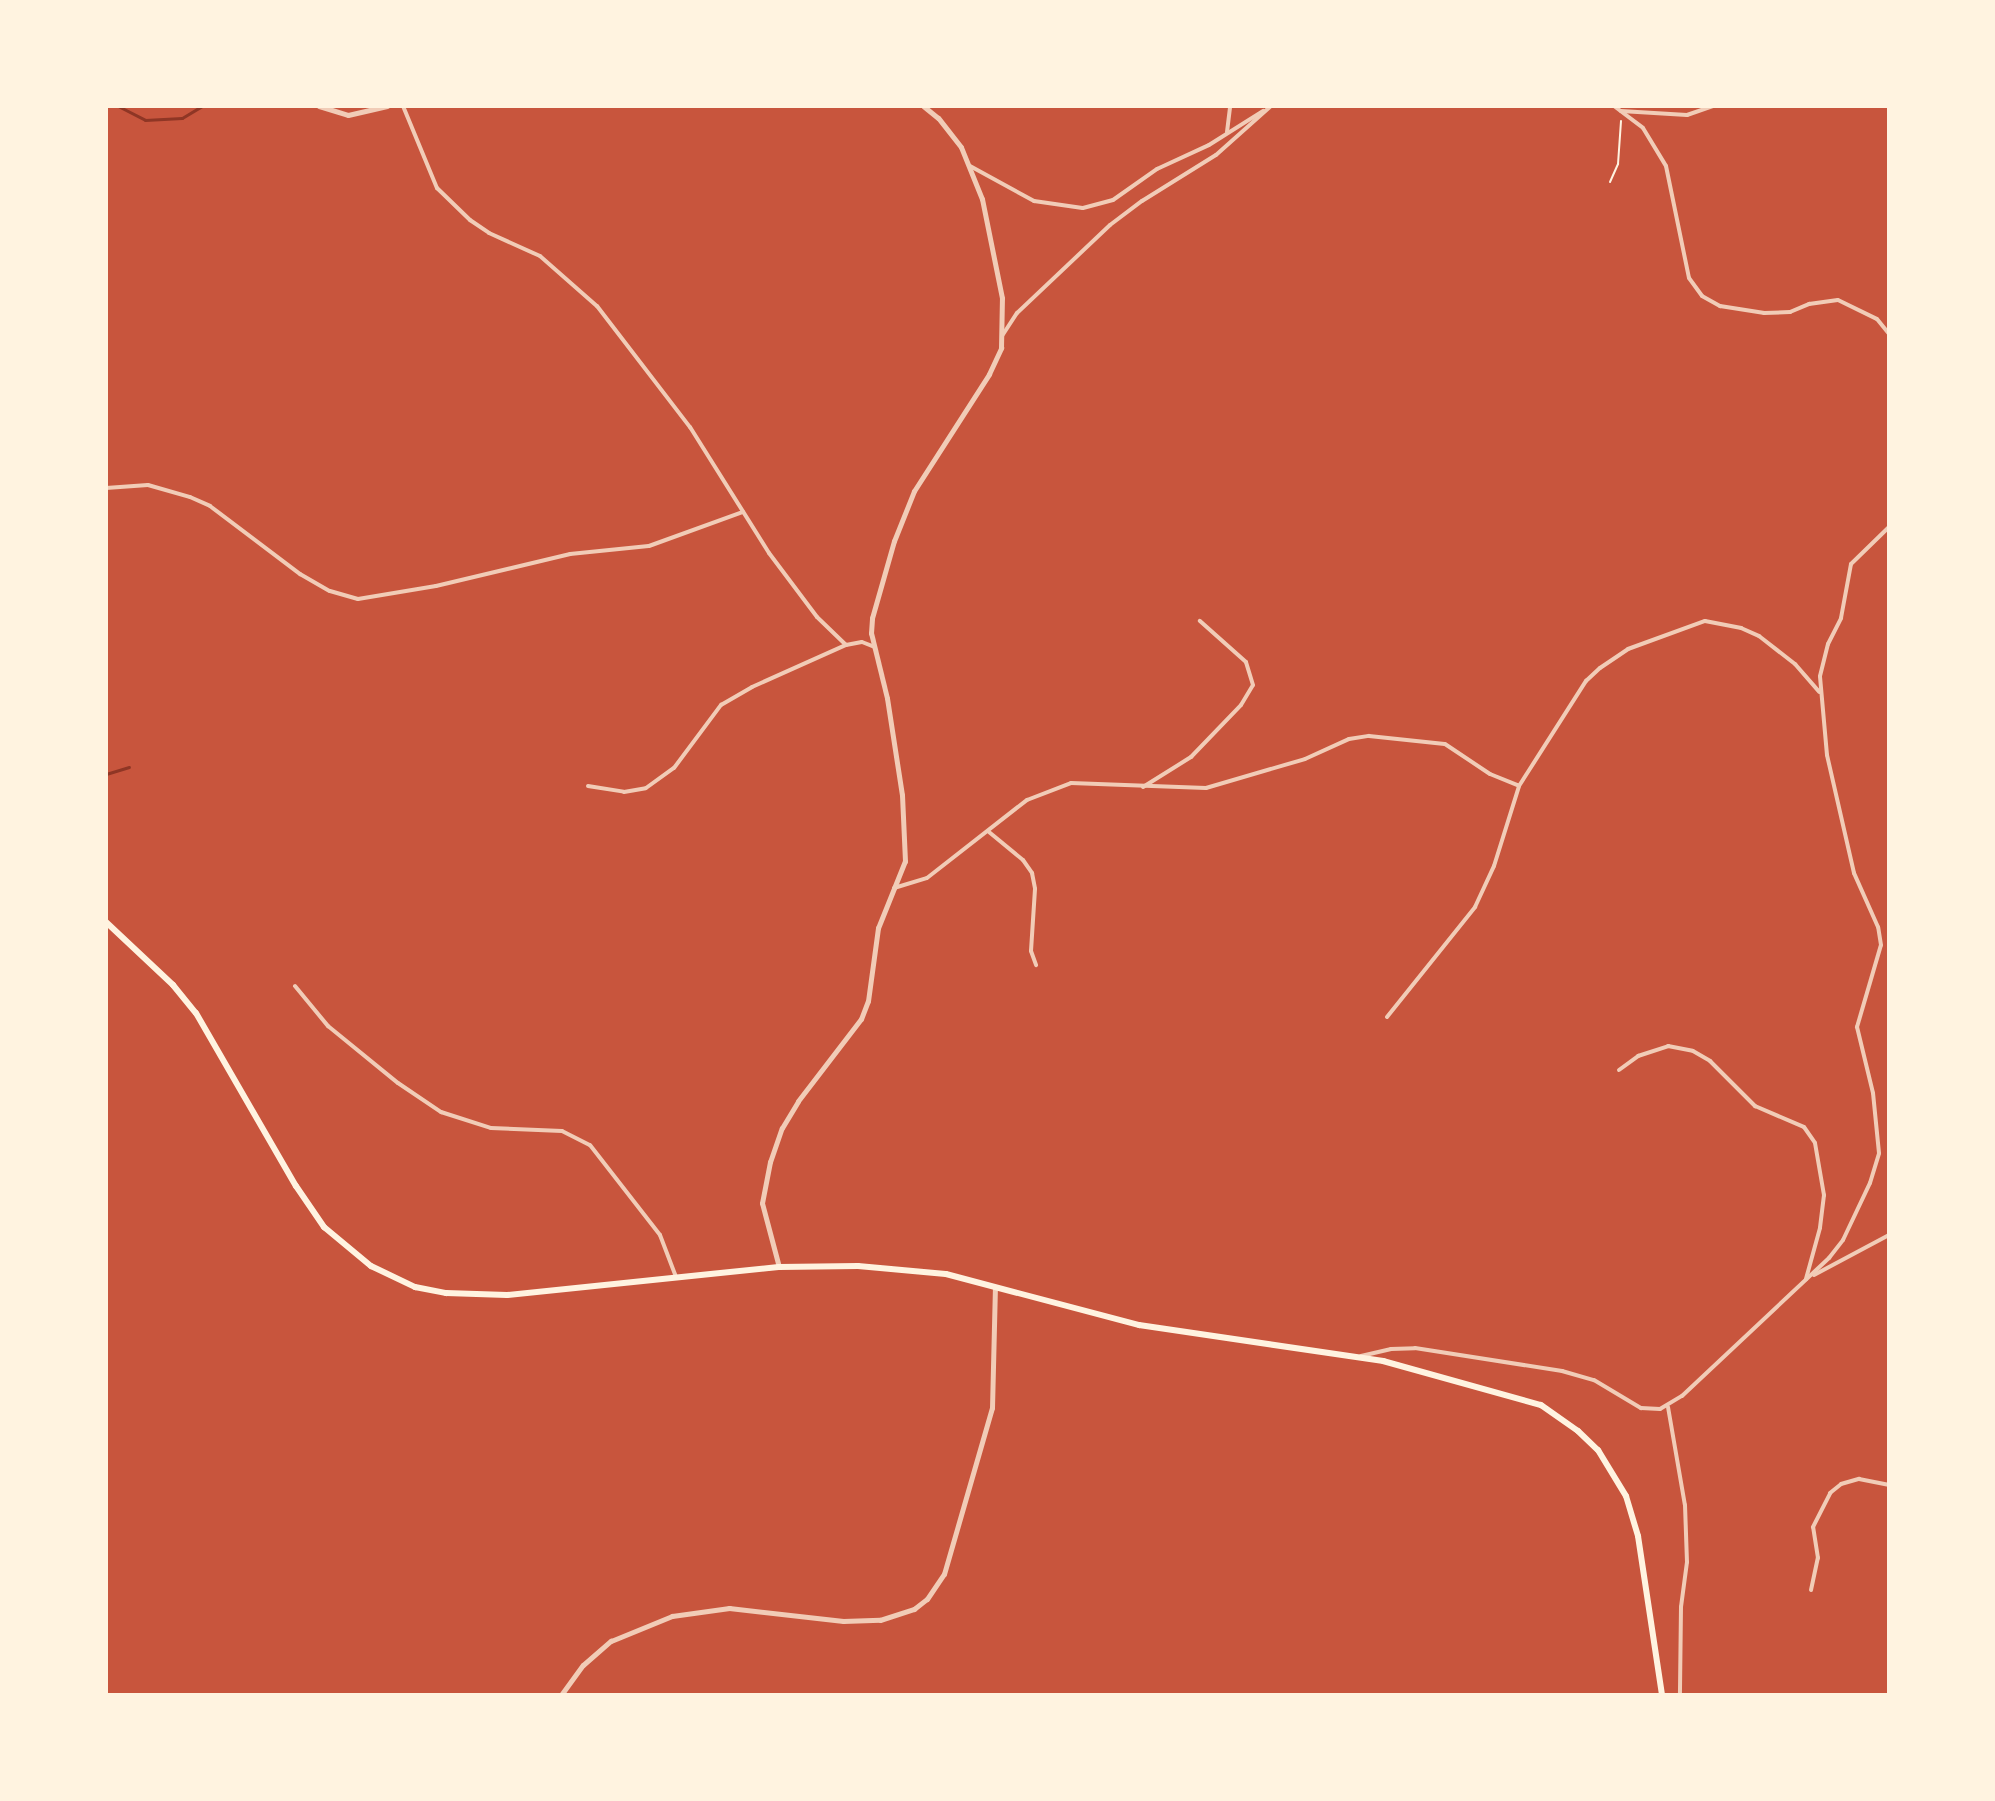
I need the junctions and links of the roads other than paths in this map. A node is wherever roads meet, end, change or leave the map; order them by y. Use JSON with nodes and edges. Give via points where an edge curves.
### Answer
{"nodes":[{"id":1,"x":319,"y":106,"type":"edge"},
{"id":2,"x":387,"y":106,"type":"edge"},
{"id":3,"x":403,"y":106,"type":"edge"},
{"id":4,"x":923,"y":106,"type":"edge"},
{"id":5,"x":1230,"y":106,"type":"edge"},
{"id":6,"x":1614,"y":106,"type":"edge"},
{"id":7,"x":1713,"y":106,"type":"edge"},
{"id":8,"x":1269,"y":108,"type":"edge"},
{"id":9,"x":1619,"y":111,"type":"junction"},
{"id":10,"x":1227,"y":132,"type":"junction"},
{"id":11,"x":970,"y":166,"type":"junction"},
{"id":12,"x":1889,"y":334,"type":"edge"},
{"id":13,"x":1002,"y":336,"type":"junction"},
{"id":14,"x":106,"y":488,"type":"edge"},
{"id":15,"x":743,"y":512,"type":"junction"},
{"id":16,"x":1889,"y":527,"type":"edge"},
{"id":17,"x":1200,"y":621,"type":"dead end"},
{"id":18,"x":846,"y":645,"type":"junction"},
{"id":19,"x":875,"y":647,"type":"junction"},
{"id":20,"x":1821,"y":693,"type":"junction"},
{"id":21,"x":588,"y":786,"type":"dead end"},
{"id":22,"x":1519,"y":786,"type":"junction"},
{"id":23,"x":1141,"y":788,"type":"junction"},
{"id":24,"x":989,"y":832,"type":"junction"},
{"id":25,"x":894,"y":888,"type":"junction"},
{"id":26,"x":106,"y":922,"type":"edge"},
{"id":27,"x":1036,"y":965,"type":"dead end"},
{"id":28,"x":295,"y":986,"type":"dead end"},
{"id":29,"x":1387,"y":1017,"type":"dead end"},
{"id":30,"x":1619,"y":1070,"type":"dead end"},
{"id":31,"x":1889,"y":1235,"type":"edge"},
{"id":32,"x":779,"y":1267,"type":"junction"},
{"id":33,"x":677,"y":1279,"type":"junction"},
{"id":34,"x":1806,"y":1279,"type":"junction"},
{"id":35,"x":995,"y":1286,"type":"junction"},
{"id":36,"x":1359,"y":1357,"type":"junction"},
{"id":37,"x":1668,"y":1407,"type":"junction"},
{"id":38,"x":1889,"y":1485,"type":"edge"},
{"id":39,"x":1811,"y":1590,"type":"dead end"},
{"id":40,"x":561,"y":1695,"type":"edge"},
{"id":41,"x":1662,"y":1695,"type":"edge"},
{"id":42,"x":1680,"y":1695,"type":"edge"}],
"edges":[{"from":1,"to":2,"type":"street","via":[[348,115]]},
{"from":3,"to":15,"type":"street","via":[[437,188],[470,220],[540,256],[597,306],[690,427]]},
{"from":4,"to":11,"type":"street","via":[[950,132]]},
{"from":5,"to":10,"type":"street"},
{"from":6,"to":9,"type":"street"},
{"from":7,"to":9,"type":"street","via":[[1687,115]]},
{"from":8,"to":10,"type":"street"},
{"from":8,"to":13,"type":"street","via":[[1216,155],[1110,225],[1017,313]]},
{"from":9,"to":12,"type":"street","via":[[1643,128],[1666,166],[1689,278],[1702,296],[1720,306],[1764,313],[1838,300],[1877,319]]},
{"from":10,"to":11,"type":"street","via":[[1157,169],[1113,200],[1083,208],[1034,201]]},
{"from":11,"to":13,"type":"street","via":[[997,266]]},
{"from":13,"to":19,"type":"street","via":[[989,374],[914,491],[874,610]]},
{"from":14,"to":15,"type":"street","via":[[148,485],[190,497],[310,580],[358,599],[570,554],[649,546]]},
{"from":15,"to":18,"type":"street","via":[[817,617]]},
{"from":16,"to":20,"type":"street","via":[[1863,550],[1847,575],[1841,618],[1820,676]]},
{"from":17,"to":23,"type":"street","via":[[1250,668],[1251,691],[1191,757]]},
{"from":18,"to":19,"type":"street","via":[[862,642]]},
{"from":18,"to":21,"type":"street","via":[[721,705],[674,768],[646,788],[624,792]]},
{"from":19,"to":25,"type":"street","via":[[906,828],[905,861]]},
{"from":20,"to":22,"type":"street","via":[[1759,636],[1729,624],[1699,622],[1628,649],[1600,668],[1586,681]]},
{"from":20,"to":34,"type":"street","via":[[1827,755],[1854,873],[1880,935],[1878,966],[1857,1027],[1873,1093],[1879,1153],[1843,1240]]},
{"from":22,"to":23,"type":"street","via":[[1445,744],[1369,736],[1206,788]]},
{"from":22,"to":29,"type":"street","via":[[1475,907]]},
{"from":23,"to":24,"type":"street","via":[[1095,782],[1058,787],[1013,809]]},
{"from":24,"to":25,"type":"street","via":[[927,878]]},
{"from":24,"to":27,"type":"street","via":[[1032,873],[1031,951]]},
{"from":25,"to":32,"type":"street","via":[[878,928],[861,1019],[798,1101],[770,1162],[762,1203]]},
{"from":26,"to":33,"type":"main road","via":[[196,1013],[312,1210],[340,1243],[371,1266],[415,1287],[446,1293],[507,1295]]},
{"from":28,"to":33,"type":"street","via":[[328,1026],[441,1112],[483,1126],[562,1131],[590,1145],[655,1227]]},
{"from":30,"to":34,"type":"street","via":[[1638,1056],[1668,1046],[1693,1051],[1755,1106],[1804,1127],[1815,1143],[1824,1195]]},
{"from":31,"to":34,"type":"street"},
{"from":32,"to":33,"type":"main road"},
{"from":32,"to":35,"type":"main road","via":[[858,1266],[946,1274]]},
{"from":34,"to":37,"type":"street"},
{"from":35,"to":36,"type":"main road","via":[[1139,1325]]},
{"from":35,"to":40,"type":"street","via":[[992,1408],[944,1574],[927,1599],[880,1620],[729,1608],[672,1616],[611,1641],[583,1665]]},
{"from":36,"to":37,"type":"street","via":[[1404,1347],[1498,1361],[1577,1374],[1641,1408]]},
{"from":36,"to":41,"type":"main road","via":[[1533,1402],[1554,1412],[1598,1450],[1626,1496],[1638,1536]]},
{"from":37,"to":42,"type":"street","via":[[1685,1505]]},
{"from":38,"to":39,"type":"street","via":[[1859,1479],[1830,1493],[1813,1527],[1818,1558]]}]}
